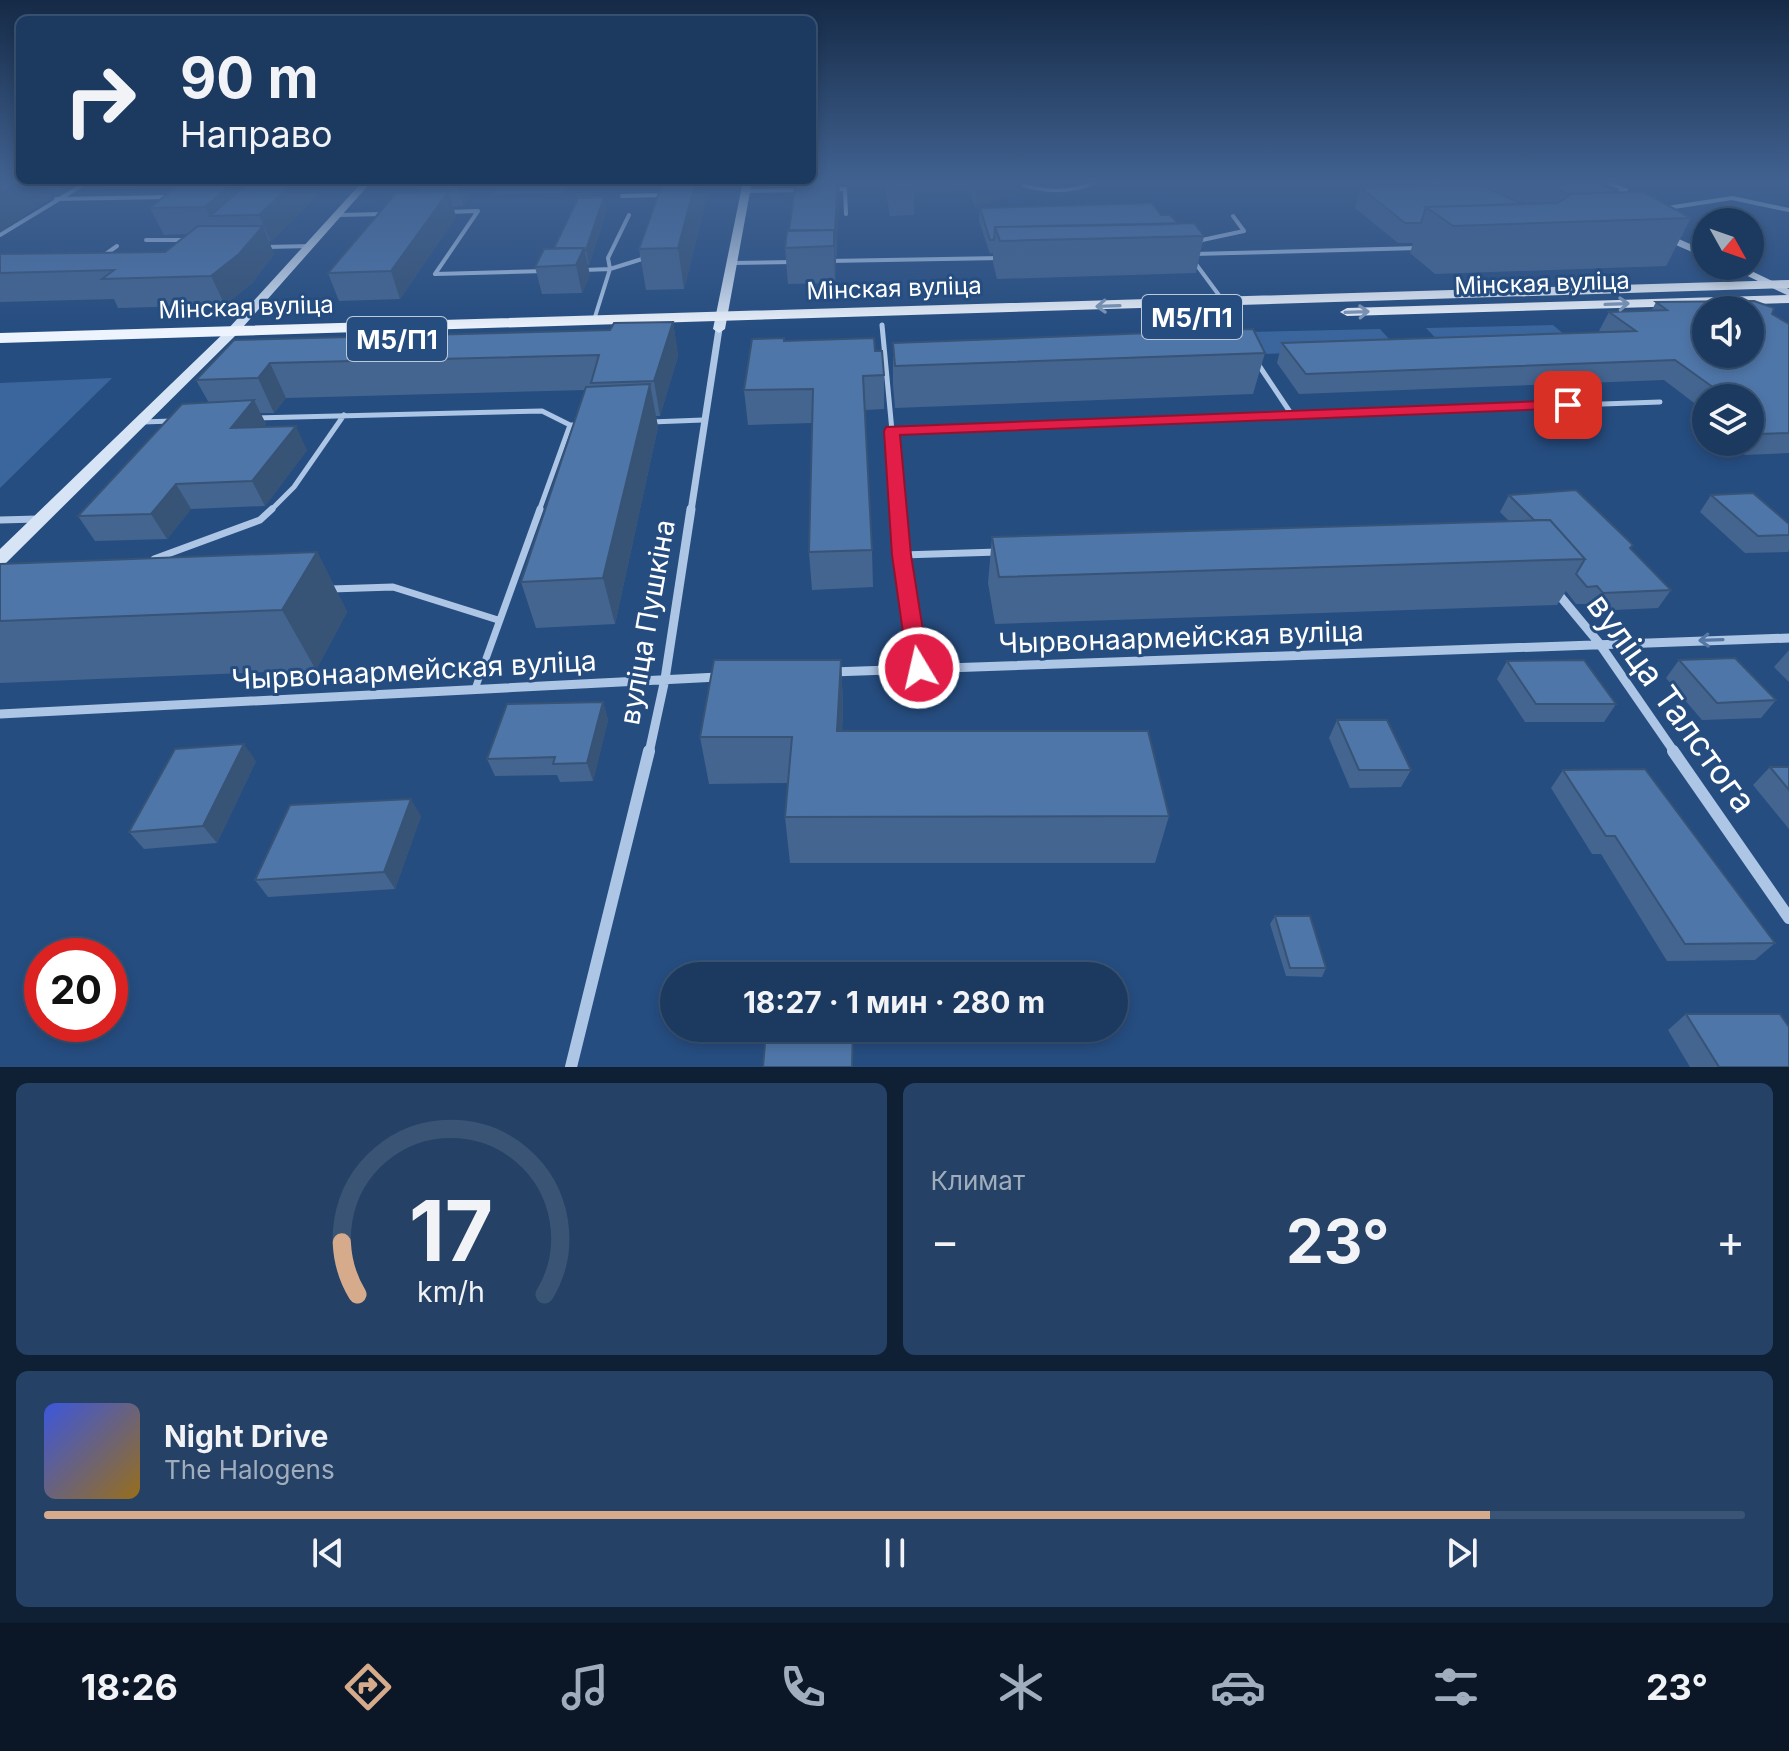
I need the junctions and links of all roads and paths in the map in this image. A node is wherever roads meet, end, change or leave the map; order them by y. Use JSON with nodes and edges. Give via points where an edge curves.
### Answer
{"nodes":[{"id":1,"x":324,"y":231,"type":"edge"},
{"id":2,"x":464,"y":231,"type":"edge"},
{"id":3,"x":621,"y":231,"type":"edge"},
{"id":4,"x":738,"y":231,"type":"edge"},
{"id":5,"x":1244,"y":231,"type":"edge"},
{"id":6,"x":1652,"y":231,"type":"edge"},
{"id":7,"x":1192,"y":236,"type":"edge"},
{"id":8,"x":146,"y":240,"type":"dead end"},
{"id":9,"x":190,"y":240,"type":"edge"},
{"id":10,"x":1202,"y":240,"type":"junction"},
{"id":11,"x":117,"y":246,"type":"dead end"},
{"id":12,"x":310,"y":246,"type":"junction"},
{"id":13,"x":646,"y":247,"type":"edge"},
{"id":14,"x":1425,"y":247,"type":"edge"},
{"id":15,"x":256,"y":248,"type":"edge"},
{"id":16,"x":1692,"y":249,"type":"edge"},
{"id":17,"x":1189,"y":255,"type":"junction"},
{"id":18,"x":1015,"y":258,"type":"edge"},
{"id":19,"x":97,"y":260,"type":"edge"},
{"id":20,"x":825,"y":261,"type":"edge"},
{"id":21,"x":794,"y":262,"type":"edge"},
{"id":22,"x":732,"y":263,"type":"junction"},
{"id":23,"x":610,"y":269,"type":"junction"},
{"id":24,"x":577,"y":270,"type":"edge"},
{"id":25,"x":545,"y":271,"type":"edge"},
{"id":26,"x":1781,"y":284,"type":"edge"},
{"id":27,"x":1789,"y":293,"type":"edge"},
{"id":28,"x":1789,"y":299,"type":"edge"},
{"id":29,"x":1224,"y":309,"type":"junction"},
{"id":30,"x":594,"y":320,"type":"junction"},
{"id":31,"x":720,"y":323,"type":"junction"},
{"id":32,"x":882,"y":325,"type":"junction"},
{"id":33,"x":232,"y":332,"type":"junction"},
{"id":34,"x":0,"y":338,"type":"edge"},
{"id":35,"x":1241,"y":340,"type":"edge"},
{"id":36,"x":220,"y":344,"type":"junction"},
{"id":37,"x":0,"y":351,"type":"edge"},
{"id":38,"x":1250,"y":353,"type":"edge"},
{"id":39,"x":1660,"y":402,"type":"dead end"},
{"id":40,"x":344,"y":415,"type":"junction"},
{"id":41,"x":1292,"y":415,"type":"junction"},
{"id":42,"x":250,"y":418,"type":"edge"},
{"id":43,"x":187,"y":420,"type":"edge"},
{"id":44,"x":703,"y":420,"type":"junction"},
{"id":45,"x":140,"y":422,"type":"junction"},
{"id":46,"x":641,"y":422,"type":"edge"},
{"id":47,"x":570,"y":425,"type":"junction"},
{"id":48,"x":584,"y":425,"type":"edge"},
{"id":49,"x":892,"y":431,"type":"junction"},
{"id":50,"x":41,"y":518,"type":"junction"},
{"id":51,"x":0,"y":520,"type":"edge"},
{"id":52,"x":1011,"y":552,"type":"edge"},
{"id":53,"x":902,"y":555,"type":"junction"},
{"id":54,"x":0,"y":559,"type":"edge"},
{"id":55,"x":143,"y":560,"type":"edge"},
{"id":56,"x":1551,"y":585,"type":"edge"},
{"id":57,"x":314,"y":590,"type":"dead end"},
{"id":58,"x":498,"y":620,"type":"junction"},
{"id":59,"x":1789,"y":638,"type":"edge"},
{"id":60,"x":1599,"y":643,"type":"junction"},
{"id":61,"x":919,"y":668,"type":"junction"},
{"id":62,"x":825,"y":672,"type":"edge"},
{"id":63,"x":731,"y":676,"type":"edge"},
{"id":64,"x":665,"y":679,"type":"junction"},
{"id":65,"x":475,"y":689,"type":"junction"},
{"id":66,"x":0,"y":714,"type":"edge"},
{"id":67,"x":1789,"y":918,"type":"edge"},
{"id":68,"x":571,"y":1067,"type":"edge"}],
"edges":[{"from":1,"to":12,"type":"street"},
{"from":2,"to":25,"type":"lane","via":[[435,274]]},
{"from":3,"to":23,"type":"lane","via":[[608,258]]},
{"from":4,"to":22,"type":"street","name":"вуліца Пушкіна"},
{"from":5,"to":10,"type":"lane"},
{"from":6,"to":16,"type":"street"},
{"from":7,"to":10,"type":"lane"},
{"from":8,"to":9,"type":"lane"},
{"from":10,"to":17,"type":"lane"},
{"from":11,"to":19,"type":"lane"},
{"from":12,"to":15,"type":"lane"},
{"from":12,"to":33,"type":"street"},
{"from":13,"to":23,"type":"lane","via":[[642,259]]},
{"from":14,"to":17,"type":"lane"},
{"from":17,"to":29,"type":"lane"},
{"from":18,"to":20,"type":"lane"},
{"from":21,"to":22,"type":"lane"},
{"from":22,"to":31,"type":"street","name":"вуліца Пушкіна"},
{"from":23,"to":24,"type":"lane"},
{"from":23,"to":30,"type":"lane"},
{"from":26,"to":27,"type":"street"},
{"from":26,"to":29,"type":"main road","name":"Мінская вуліца","number":"М5/П1"},
{"from":29,"to":28,"type":"main road","name":"Мінская вуліца","number":"М5/П1","one_way":true},
{"from":29,"to":31,"type":"main road","name":"Мінская вуліца","number":"М5/П1","one_way":true},
{"from":29,"to":32,"type":"main road","name":"Мінская вуліца","number":"М5/П1"},
{"from":29,"to":35,"type":"lane"},
{"from":30,"to":31,"type":"main road","name":"Мінская вуліца","number":"М5/П1"},
{"from":30,"to":33,"type":"main road","name":"Мінская вуліца","number":"М5/П1"},
{"from":31,"to":32,"type":"main road","name":"Мінская вуліца","number":"М5/П1"},
{"from":31,"to":36,"type":"main road","name":"Мінская вуліца","number":"М5/П1"},
{"from":31,"to":44,"type":"street","name":"вуліца Пушкіна"},
{"from":32,"to":49,"type":"lane"},
{"from":33,"to":34,"type":"main road","name":"Мінская вуліца","number":"М5/П1"},
{"from":33,"to":36,"type":"street"},
{"from":36,"to":37,"type":"main road","name":"Мінская вуліца","number":"М5/П1"},
{"from":36,"to":45,"type":"street"},
{"from":38,"to":41,"type":"lane"},
{"from":39,"to":41,"type":"lane"},
{"from":40,"to":42,"type":"lane"},
{"from":40,"to":47,"type":"lane","via":[[542,411]]},
{"from":40,"to":55,"type":"lane","via":[[294,487],[260,520],[159,559]]},
{"from":41,"to":49,"type":"lane"},
{"from":43,"to":45,"type":"lane"},
{"from":44,"to":46,"type":"lane"},
{"from":44,"to":64,"type":"street","name":"вуліца Пушкіна"},
{"from":45,"to":50,"type":"street"},
{"from":47,"to":48,"type":"lane"},
{"from":47,"to":58,"type":"lane"},
{"from":49,"to":53,"type":"lane"},
{"from":50,"to":51,"type":"lane"},
{"from":50,"to":54,"type":"street"},
{"from":52,"to":53,"type":"lane"},
{"from":53,"to":61,"type":"lane"},
{"from":56,"to":60,"type":"street","name":"вуліца Талстога"},
{"from":57,"to":58,"type":"lane","via":[[393,587]]},
{"from":58,"to":65,"type":"lane"},
{"from":59,"to":60,"type":"street","name":"Чырвонаармейская вуліца","one_way":true},
{"from":60,"to":61,"type":"street","name":"Чырвонаармейская вуліца"},
{"from":60,"to":67,"type":"street","name":"вуліца Талстога"},
{"from":61,"to":62,"type":"street","name":"Чырвонаармейская вуліца"},
{"from":63,"to":64,"type":"street","name":"Чырвонаармейская вуліца"},
{"from":64,"to":65,"type":"street","name":"Чырвонаармейская вуліца"},
{"from":64,"to":68,"type":"street","name":"вуліца Пушкіна"},
{"from":65,"to":66,"type":"street","name":"Чырвонаармейская вуліца"}]}
